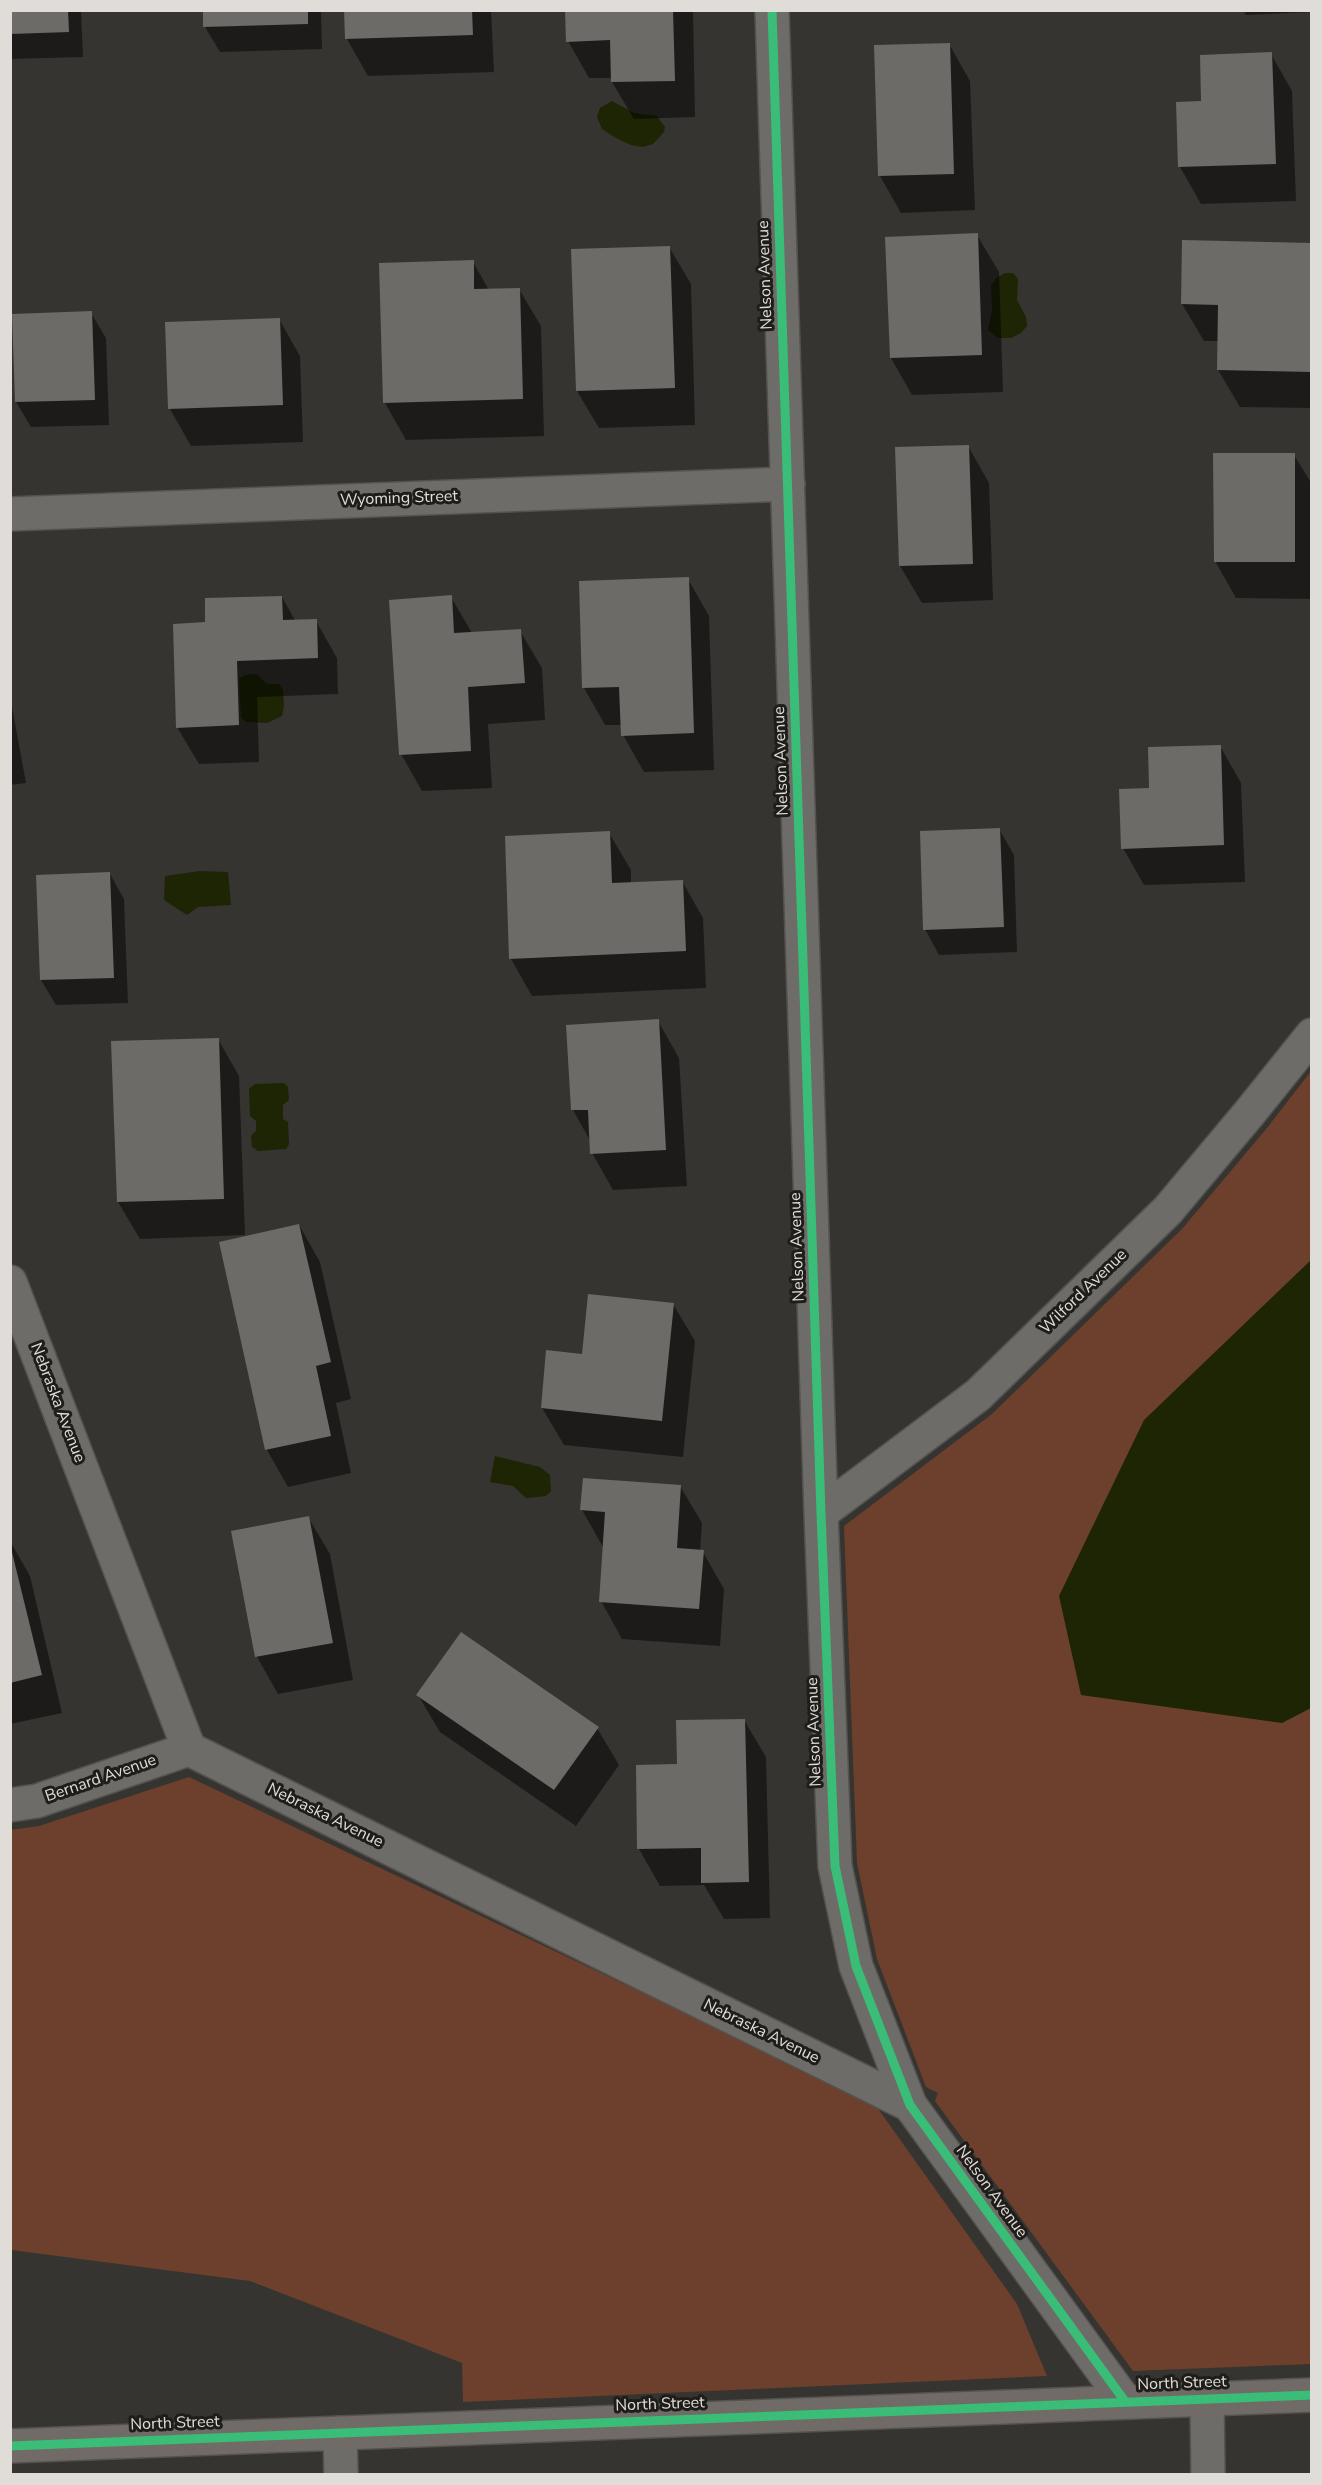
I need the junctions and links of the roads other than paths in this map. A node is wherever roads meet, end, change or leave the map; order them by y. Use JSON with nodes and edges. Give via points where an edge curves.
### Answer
{"nodes":[{"id":1,"x":772,"y":10,"type":"edge"},
{"id":2,"x":788,"y":484,"type":"junction"},
{"id":3,"x":10,"y":514,"type":"edge"},
{"id":4,"x":1311,"y":1035,"type":"edge"},
{"id":5,"x":10,"y":1282,"type":"edge"},
{"id":6,"x":821,"y":1514,"type":"junction"},
{"id":7,"x":189,"y":1749,"type":"junction"},
{"id":8,"x":10,"y":1805,"type":"edge"},
{"id":9,"x":910,"y":2105,"type":"junction"},
{"id":10,"x":1311,"y":2395,"type":"edge"},
{"id":11,"x":1207,"y":2398,"type":"junction"},
{"id":12,"x":1124,"y":2400,"type":"junction"},
{"id":13,"x":340,"y":2433,"type":"junction"},
{"id":14,"x":10,"y":2446,"type":"edge"},
{"id":15,"x":341,"y":2475,"type":"edge"},
{"id":16,"x":1208,"y":2475,"type":"edge"}],
"edges":[{"from":1,"to":2,"type":"street","name":"Nelson Avenue"},
{"from":2,"to":3,"type":"street","name":"Wyoming Street"},
{"from":2,"to":6,"type":"street","name":"Nelson Avenue"},
{"from":4,"to":6,"type":"street","name":"Wilford Avenue","via":[[1168,1210],[986,1387]]},
{"from":5,"to":7,"type":"street","name":"Nebraska Avenue"},
{"from":6,"to":9,"type":"street","name":"Nelson Avenue","via":[[835,1866],[856,1966]]},
{"from":7,"to":8,"type":"street","name":"Bernard Avenue","via":[[37,1801]]},
{"from":7,"to":9,"type":"street","name":"Nebraska Avenue"},
{"from":9,"to":12,"type":"street","name":"Nelson Avenue"},
{"from":10,"to":11,"type":"street","name":"North Street"},
{"from":11,"to":12,"type":"street","name":"North Street"},
{"from":11,"to":16,"type":"street"},
{"from":12,"to":13,"type":"street","name":"North Street"},
{"from":13,"to":14,"type":"street","name":"North Street"},
{"from":13,"to":15,"type":"street"}]}
